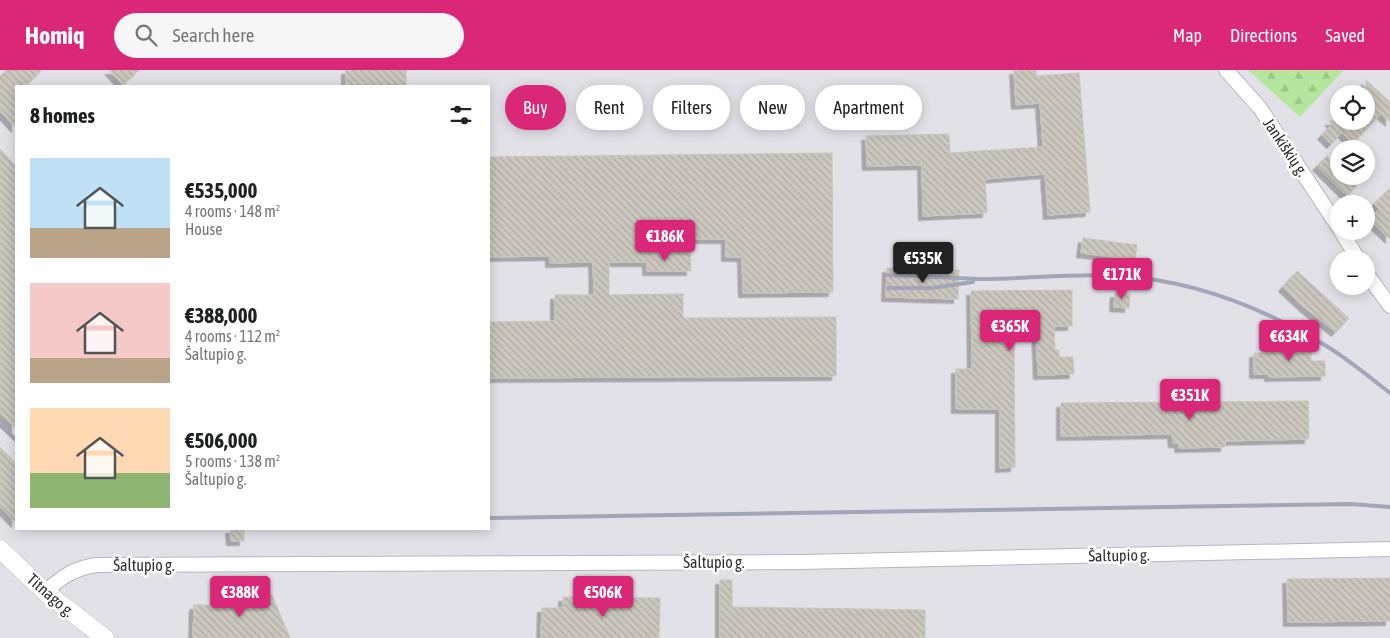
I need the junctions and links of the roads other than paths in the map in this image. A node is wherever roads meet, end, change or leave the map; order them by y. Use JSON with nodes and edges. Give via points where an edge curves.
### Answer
{"nodes":[{"id":1,"x":1226,"y":70,"type":"edge"},
{"id":2,"x":1330,"y":214,"type":"edge"},
{"id":3,"x":1375,"y":285,"type":"edge"},
{"id":4,"x":1390,"y":306,"type":"edge"},
{"id":5,"x":0,"y":549,"type":"edge"},
{"id":6,"x":1390,"y":549,"type":"edge"},
{"id":7,"x":46,"y":592,"type":"junction"},
{"id":8,"x":105,"y":638,"type":"edge"}],
"edges":[{"from":1,"to":2,"type":"street","name":"Jankiškių g.","via":[[1260,108]]},
{"from":3,"to":4,"type":"street"},
{"from":5,"to":7,"type":"street","name":"Titnago g."},
{"from":6,"to":7,"type":"street","name":"Šaltupio g.","via":[[802,562],[96,565],[67,574]]},
{"from":7,"to":8,"type":"street","name":"Titnago g."}]}
